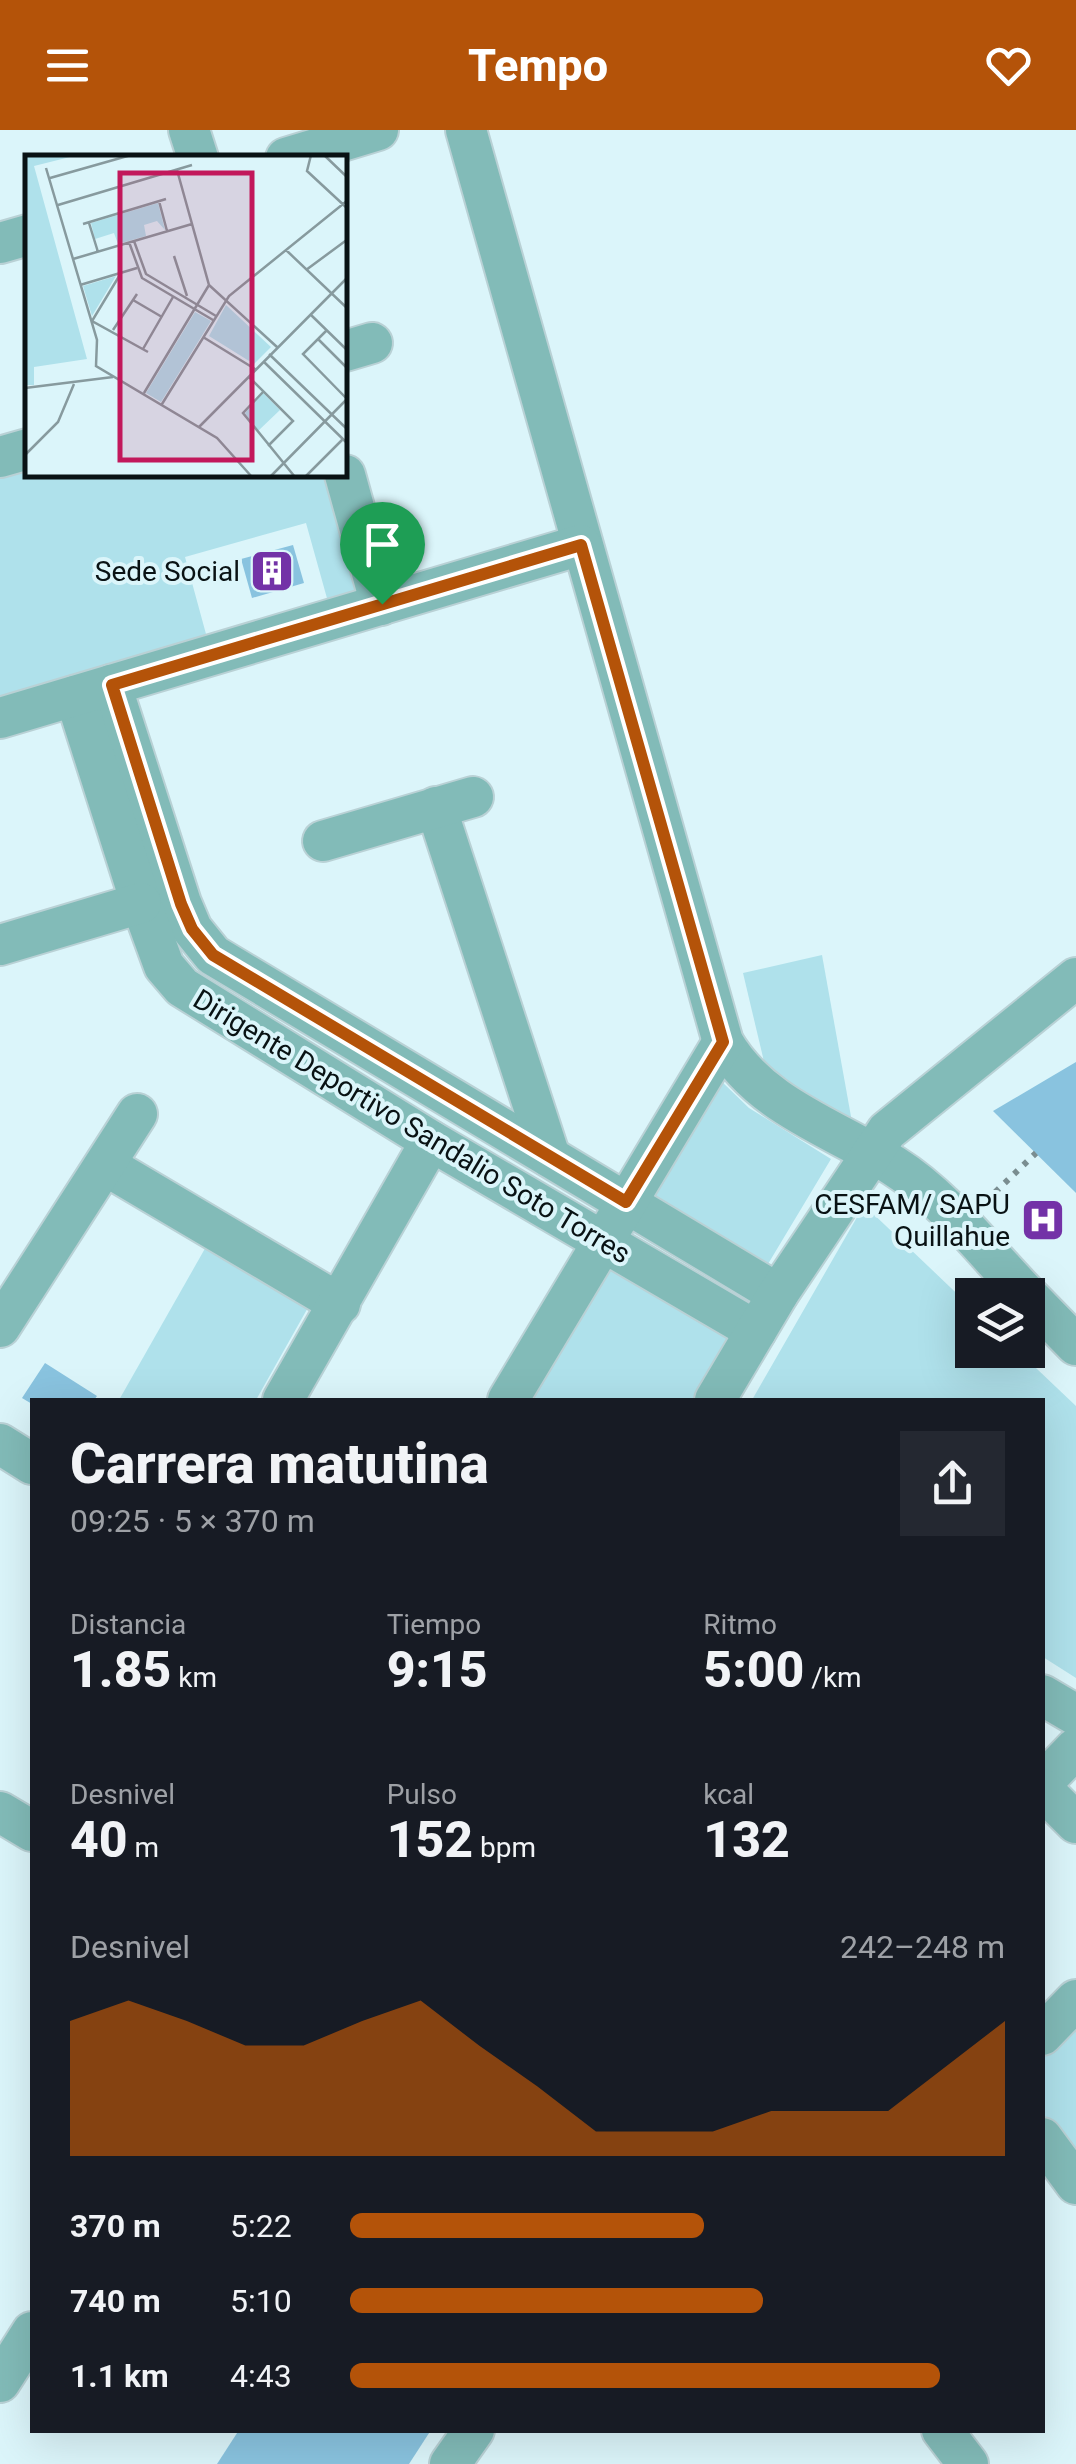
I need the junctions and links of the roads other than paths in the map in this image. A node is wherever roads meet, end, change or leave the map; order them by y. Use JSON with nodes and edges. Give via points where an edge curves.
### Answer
{"nodes":[{"id":1,"x":189,"y":130,"type":"edge"},
{"id":2,"x":378,"y":130,"type":"edge"},
{"id":3,"x":466,"y":130,"type":"edge"},
{"id":4,"x":197,"y":155,"type":"edge"},
{"id":5,"x":296,"y":155,"type":"edge"},
{"id":6,"x":25,"y":235,"type":"edge"},
{"id":7,"x":0,"y":243,"type":"edge"},
{"id":8,"x":346,"y":478,"type":"edge"},
{"id":9,"x":581,"y":545,"type":"junction"},
{"id":10,"x":382,"y":604,"type":"junction"},
{"id":11,"x":93,"y":690,"type":"junction"},
{"id":12,"x":0,"y":718,"type":"edge"},
{"id":13,"x":323,"y":840,"type":"dead end"},
{"id":14,"x":141,"y":904,"type":"junction"},
{"id":15,"x":2,"y":947,"type":"edge"},
{"id":16,"x":1076,"y":978,"type":"edge"},
{"id":17,"x":723,"y":1042,"type":"junction"},
{"id":18,"x":137,"y":1114,"type":"dead end"},
{"id":19,"x":431,"y":1141,"type":"junction"},
{"id":20,"x":869,"y":1153,"type":"junction"},
{"id":21,"x":550,"y":1157,"type":"junction"},
{"id":22,"x":105,"y":1165,"type":"junction"},
{"id":23,"x":626,"y":1202,"type":"junction"},
{"id":24,"x":603,"y":1242,"type":"junction"},
{"id":25,"x":1010,"y":1278,"type":"edge"},
{"id":26,"x":778,"y":1294,"type":"junction"},
{"id":27,"x":340,"y":1304,"type":"junction"},
{"id":28,"x":1045,"y":1314,"type":"edge"},
{"id":29,"x":0,"y":1327,"type":"edge"},
{"id":30,"x":756,"y":1330,"type":"junction"},
{"id":31,"x":1076,"y":1346,"type":"edge"},
{"id":32,"x":285,"y":1398,"type":"edge"},
{"id":33,"x":509,"y":1398,"type":"edge"},
{"id":34,"x":717,"y":1398,"type":"edge"},
{"id":35,"x":0,"y":1444,"type":"edge"},
{"id":36,"x":30,"y":1463,"type":"edge"},
{"id":37,"x":1045,"y":1696,"type":"edge"},
{"id":38,"x":1076,"y":1715,"type":"edge"},
{"id":39,"x":1076,"y":1748,"type":"edge"},
{"id":40,"x":1045,"y":1783,"type":"edge"},
{"id":41,"x":1045,"y":1789,"type":"edge"},
{"id":42,"x":0,"y":1812,"type":"edge"},
{"id":43,"x":1076,"y":1823,"type":"edge"},
{"id":44,"x":30,"y":1830,"type":"edge"},
{"id":45,"x":1076,"y":2000,"type":"edge"},
{"id":46,"x":1045,"y":2032,"type":"edge"},
{"id":47,"x":1045,"y":2142,"type":"edge"},
{"id":48,"x":1076,"y":2184,"type":"edge"},
{"id":49,"x":30,"y":2335,"type":"edge"},
{"id":50,"x":0,"y":2382,"type":"edge"},
{"id":51,"x":472,"y":2433,"type":"edge"},
{"id":52,"x":944,"y":2433,"type":"edge"},
{"id":53,"x":450,"y":2464,"type":"edge"},
{"id":54,"x":968,"y":2464,"type":"edge"}],
"edges":[{"from":1,"to":4,"type":"street"},
{"from":2,"to":5,"type":"street"},
{"from":3,"to":9,"type":"street"},
{"from":6,"to":7,"type":"street"},
{"from":8,"to":10,"type":"street"},
{"from":9,"to":10,"type":"street"},
{"from":9,"to":17,"type":"street"},
{"from":10,"to":11,"type":"street"},
{"from":11,"to":12,"type":"street"},
{"from":11,"to":14,"type":"street","name":"Dirigente Deportivo Sandalio Soto Torres"},
{"from":11,"to":21,"type":"street","name":"Dirigente Deportivo Sandalio Soto Torres","via":[[192,929],[213,955]]},
{"from":13,"to":21,"type":"street","via":[[454,802]]},
{"from":14,"to":15,"type":"street"},
{"from":14,"to":19,"type":"street","name":"Dirigente Deportivo Sandalio Soto Torres","via":[[164,966],[182,987]]},
{"from":16,"to":20,"type":"street","via":[[887,1131]]},
{"from":17,"to":20,"type":"street","via":[[740,1071],[764,1092]]},
{"from":17,"to":23,"type":"street"},
{"from":18,"to":22,"type":"street"},
{"from":19,"to":24,"type":"street","name":"Dirigente Deportivo Sandalio Soto Torres"},
{"from":19,"to":27,"type":"street"},
{"from":20,"to":25,"type":"street","via":[[918,1185]]},
{"from":20,"to":26,"type":"street"},
{"from":21,"to":23,"type":"street","name":"Dirigente Deportivo Sandalio Soto Torres"},
{"from":22,"to":27,"type":"street"},
{"from":22,"to":29,"type":"street"},
{"from":23,"to":24,"type":"street"},
{"from":23,"to":26,"type":"street","name":"Dirigente Deportivo Sandalio Soto Torres"},
{"from":24,"to":30,"type":"street","name":"Dirigente Deportivo Sandalio Soto Torres"},
{"from":24,"to":33,"type":"street"},
{"from":26,"to":30,"type":"street"},
{"from":27,"to":32,"type":"street"},
{"from":28,"to":31,"type":"street"},
{"from":30,"to":34,"type":"street"},
{"from":35,"to":36,"type":"street"},
{"from":37,"to":38,"type":"street"},
{"from":39,"to":40,"type":"street"},
{"from":41,"to":43,"type":"street"},
{"from":42,"to":44,"type":"street"},
{"from":45,"to":46,"type":"street"},
{"from":47,"to":48,"type":"street"},
{"from":49,"to":50,"type":"street"},
{"from":51,"to":53,"type":"street"},
{"from":52,"to":54,"type":"street"}]}
